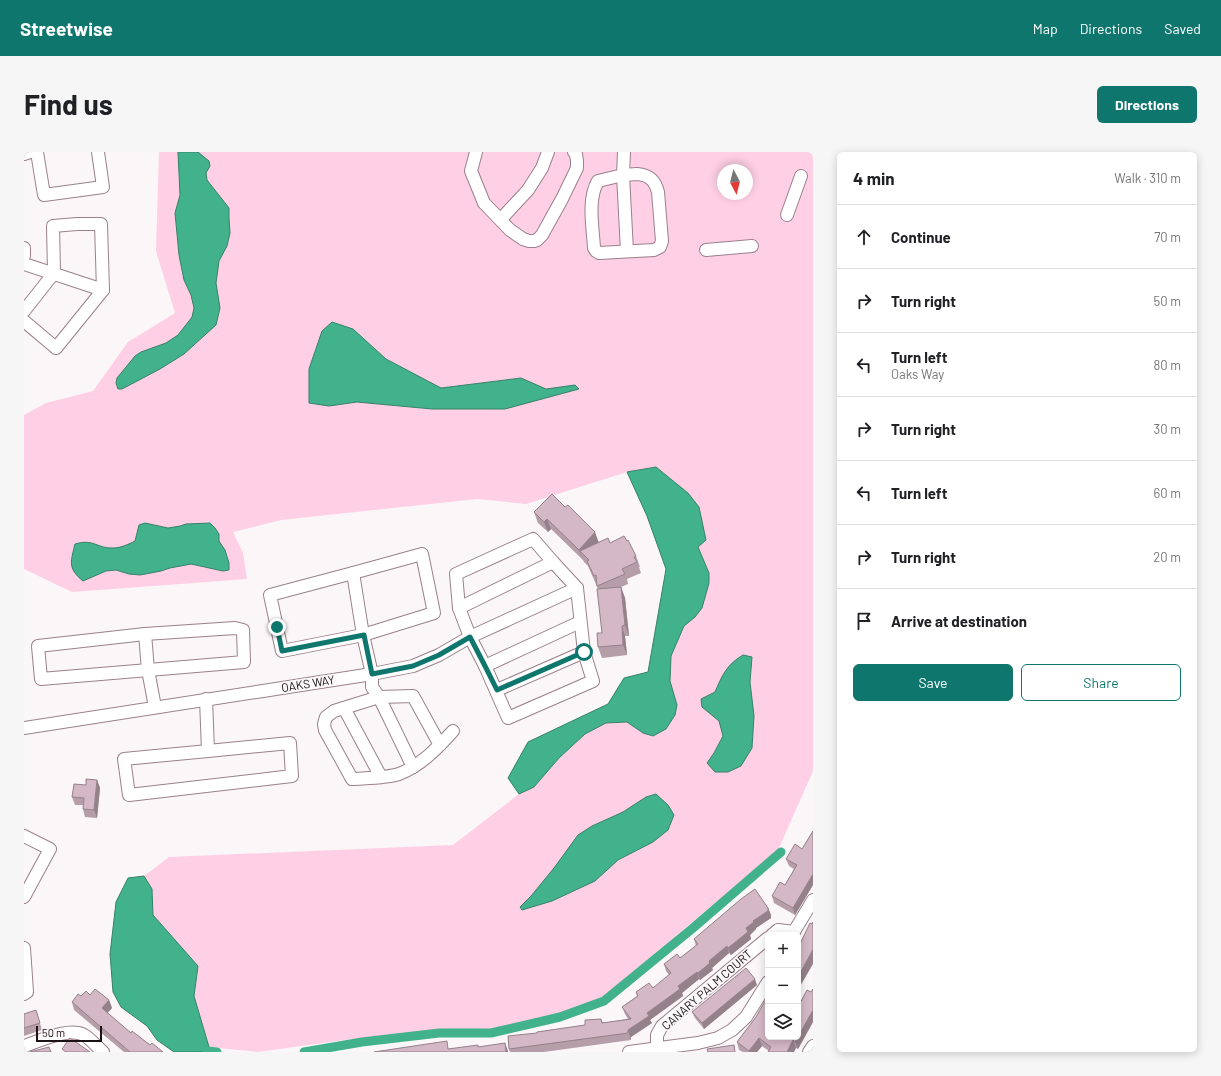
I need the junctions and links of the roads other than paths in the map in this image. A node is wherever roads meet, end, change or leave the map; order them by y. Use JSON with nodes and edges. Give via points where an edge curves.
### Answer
{"nodes":[{"id":1,"x":30,"y":152,"type":"edge"},
{"id":2,"x":37,"y":152,"type":"edge"},
{"id":3,"x":98,"y":152,"type":"edge"},
{"id":4,"x":476,"y":152,"type":"edge"},
{"id":5,"x":548,"y":152,"type":"edge"},
{"id":6,"x":574,"y":152,"type":"edge"},
{"id":7,"x":624,"y":152,"type":"edge"},
{"id":8,"x":24,"y":154,"type":"edge"},
{"id":9,"x":623,"y":175,"type":"junction"},
{"id":10,"x":801,"y":176,"type":"dead end"},
{"id":11,"x":787,"y":215,"type":"dead end"},
{"id":12,"x":501,"y":219,"type":"junction"},
{"id":13,"x":752,"y":246,"type":"dead end"},
{"id":14,"x":24,"y":248,"type":"edge"},
{"id":15,"x":627,"y":250,"type":"junction"},
{"id":16,"x":706,"y":250,"type":"dead end"},
{"id":17,"x":24,"y":256,"type":"edge"},
{"id":18,"x":24,"y":264,"type":"edge"},
{"id":19,"x":54,"y":273,"type":"junction"},
{"id":20,"x":103,"y":290,"type":"junction"},
{"id":21,"x":24,"y":311,"type":"edge"},
{"id":22,"x":24,"y":321,"type":"edge"},
{"id":23,"x":553,"y":562,"type":"junction"},
{"id":24,"x":353,"y":573,"type":"junction"},
{"id":25,"x":577,"y":588,"type":"junction"},
{"id":26,"x":459,"y":608,"type":"junction"},
{"id":27,"x":580,"y":622,"type":"junction"},
{"id":28,"x":145,"y":634,"type":"junction"},
{"id":29,"x":364,"y":635,"type":"junction"},
{"id":30,"x":470,"y":637,"type":"junction"},
{"id":31,"x":584,"y":652,"type":"junction"},
{"id":32,"x":485,"y":666,"type":"junction"},
{"id":33,"x":148,"y":670,"type":"junction"},
{"id":34,"x":372,"y":674,"type":"junction"},
{"id":35,"x":497,"y":690,"type":"junction"},
{"id":36,"x":379,"y":697,"type":"junction"},
{"id":37,"x":206,"y":699,"type":"junction"},
{"id":38,"x":155,"y":707,"type":"junction"},
{"id":39,"x":344,"y":708,"type":"junction"},
{"id":40,"x":24,"y":728,"type":"edge"},
{"id":41,"x":453,"y":731,"type":"dead end"},
{"id":42,"x":440,"y":745,"type":"junction"},
{"id":43,"x":208,"y":752,"type":"junction"},
{"id":44,"x":413,"y":767,"type":"junction"},
{"id":45,"x":381,"y":777,"type":"junction"},
{"id":46,"x":24,"y":836,"type":"edge"},
{"id":47,"x":24,"y":897,"type":"edge"},
{"id":48,"x":813,"y":900,"type":"edge"},
{"id":49,"x":776,"y":932,"type":"edge"},
{"id":50,"x":788,"y":932,"type":"edge"},
{"id":51,"x":794,"y":932,"type":"edge"},
{"id":52,"x":765,"y":940,"type":"edge"},
{"id":53,"x":24,"y":948,"type":"edge"},
{"id":54,"x":765,"y":987,"type":"edge"},
{"id":55,"x":24,"y":994,"type":"edge"},
{"id":56,"x":24,"y":1046,"type":"edge"},
{"id":57,"x":813,"y":1046,"type":"edge"},
{"id":58,"x":657,"y":1047,"type":"junction"},
{"id":59,"x":698,"y":1047,"type":"edge"},
{"id":60,"x":103,"y":1052,"type":"edge"},
{"id":61,"x":629,"y":1052,"type":"edge"},
{"id":62,"x":809,"y":1052,"type":"edge"}],
"edges":[{"from":1,"to":8,"type":"street"},
{"from":2,"to":3,"type":"street","via":[[44,196],[103,187]]},
{"from":4,"to":12,"type":"street","via":[[471,171],[484,203]]},
{"from":5,"to":12,"type":"street","via":[[542,168],[528,190]]},
{"from":6,"to":12,"type":"street","via":[[578,161],[577,168],[537,240],[529,241],[523,238],[510,230]]},
{"from":7,"to":9,"type":"street"},
{"from":9,"to":15,"type":"street"},
{"from":9,"to":15,"type":"street","via":[[598,181],[594,187],[594,248],[599,253]]},
{"from":9,"to":15,"type":"street","via":[[644,175],[656,185],[662,241],[660,247],[654,250]]},
{"from":10,"to":11,"type":"street"},
{"from":13,"to":16,"type":"street"},
{"from":14,"to":17,"type":"street"},
{"from":18,"to":19,"type":"street"},
{"from":19,"to":20,"type":"street"},
{"from":19,"to":20,"type":"street","via":[[53,226],[101,224]]},
{"from":19,"to":21,"type":"street"},
{"from":20,"to":22,"type":"street","via":[[56,348]]},
{"from":23,"to":25,"type":"street"},
{"from":23,"to":26,"type":"street"},
{"from":23,"to":26,"type":"street","via":[[533,539],[456,574]]},
{"from":24,"to":29,"type":"street"},
{"from":24,"to":29,"type":"street","via":[[422,554],[434,613]]},
{"from":24,"to":29,"type":"street","via":[[270,595],[282,651]]},
{"from":25,"to":27,"type":"street"},
{"from":25,"to":30,"type":"street","name":"OAKS WAY"},
{"from":26,"to":30,"type":"street"},
{"from":27,"to":31,"type":"street"},
{"from":27,"to":32,"type":"street"},
{"from":28,"to":33,"type":"street"},
{"from":28,"to":33,"type":"street","via":[[235,628],[243,630],[244,662]]},
{"from":28,"to":33,"type":"street","via":[[38,646],[41,679]]},
{"from":29,"to":34,"type":"street"},
{"from":30,"to":32,"type":"street"},
{"from":30,"to":34,"type":"street","name":"OAKS WAY","via":[[413,666]]},
{"from":31,"to":35,"type":"street"},
{"from":31,"to":35,"type":"street","via":[[593,681],[508,718]]},
{"from":32,"to":35,"type":"street"},
{"from":33,"to":38,"type":"street"},
{"from":34,"to":36,"type":"street","via":[[372,687]]},
{"from":34,"to":37,"type":"street","name":"OAKS WAY"},
{"from":36,"to":39,"type":"street"},
{"from":36,"to":42,"type":"street","via":[[413,696]]},
{"from":36,"to":44,"type":"street"},
{"from":37,"to":38,"type":"street","name":"OAKS WAY"},
{"from":37,"to":43,"type":"street"},
{"from":38,"to":40,"type":"street","name":"OAKS WAY"},
{"from":39,"to":45,"type":"street"},
{"from":39,"to":45,"type":"street","via":[[326,717],[325,730],[352,779]]},
{"from":41,"to":42,"type":"street"},
{"from":42,"to":44,"type":"street","via":[[420,764]]},
{"from":43,"to":43,"type":"street","via":[[124,759],[129,795],[292,776],[290,743]]},
{"from":44,"to":45,"type":"street","via":[[398,774]]},
{"from":46,"to":47,"type":"street","via":[[50,849]]},
{"from":48,"to":51,"type":"street"},
{"from":49,"to":50,"type":"street"},
{"from":52,"to":58,"type":"street","name":"CANARY PALM COURT","via":[[662,1026]]},
{"from":53,"to":55,"type":"street","via":[[28,992]]},
{"from":54,"to":59,"type":"street","via":[[746,1017],[732,1030]]},
{"from":56,"to":60,"type":"street","via":[[60,1034],[76,1032],[85,1035]]},
{"from":57,"to":62,"type":"street"},
{"from":58,"to":59,"type":"street"},
{"from":58,"to":61,"type":"street"}]}
